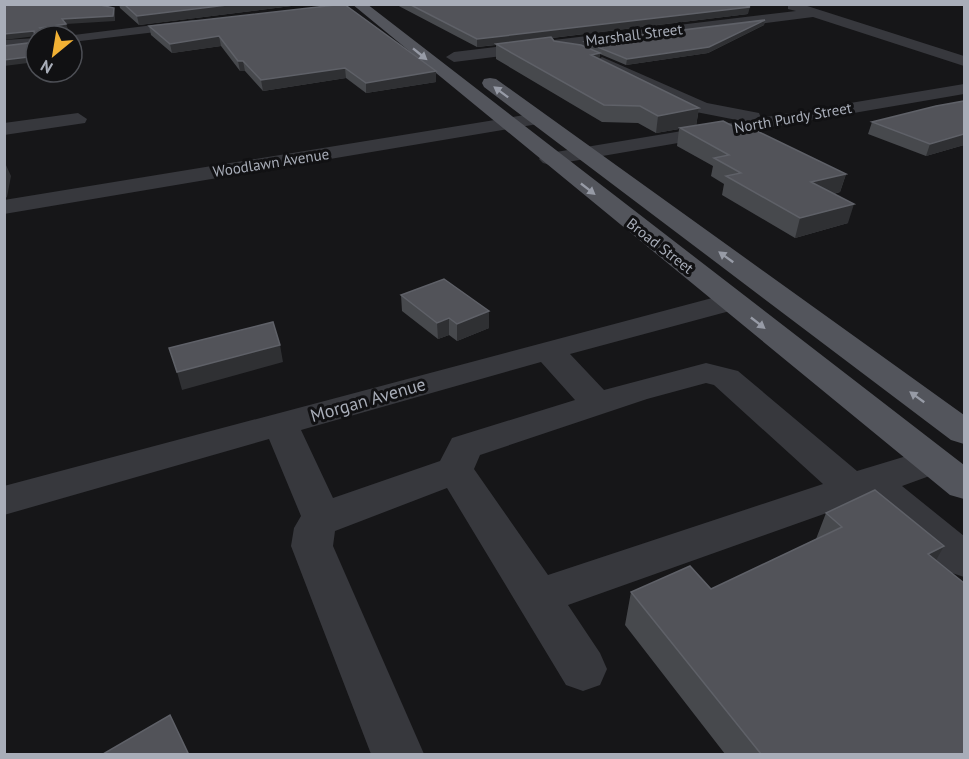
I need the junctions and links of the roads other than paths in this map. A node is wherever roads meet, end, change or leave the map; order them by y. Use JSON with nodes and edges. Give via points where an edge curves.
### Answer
{"nodes":[{"id":1,"x":383,"y":4,"type":"edge"},
{"id":2,"x":788,"y":4,"type":"edge"},
{"id":3,"x":352,"y":6,"type":"edge"},
{"id":4,"x":813,"y":13,"type":"junction"},
{"id":5,"x":207,"y":22,"type":"edge"},
{"id":6,"x":84,"y":37,"type":"edge"},
{"id":7,"x":24,"y":43,"type":"edge"},
{"id":8,"x":4,"y":45,"type":"edge"},
{"id":9,"x":549,"y":45,"type":"junction"},
{"id":10,"x":454,"y":57,"type":"junction"},
{"id":11,"x":964,"y":60,"type":"edge"},
{"id":12,"x":964,"y":89,"type":"edge"},
{"id":13,"x":537,"y":118,"type":"junction"},
{"id":14,"x":78,"y":119,"type":"dead end"},
{"id":15,"x":765,"y":123,"type":"junction"},
{"id":16,"x":506,"y":124,"type":"junction"},
{"id":17,"x":4,"y":129,"type":"edge"},
{"id":18,"x":584,"y":153,"type":"junction"},
{"id":19,"x":550,"y":159,"type":"junction"},
{"id":20,"x":4,"y":207,"type":"edge"},
{"id":21,"x":731,"y":302,"type":"junction"},
{"id":22,"x":549,"y":350,"type":"junction"},
{"id":23,"x":598,"y":404,"type":"junction"},
{"id":24,"x":281,"y":425,"type":"junction"},
{"id":25,"x":964,"y":432,"type":"edge"},
{"id":26,"x":455,"y":470,"type":"junction"},
{"id":27,"x":949,"y":473,"type":"edge"},
{"id":28,"x":861,"y":484,"type":"junction"},
{"id":29,"x":4,"y":501,"type":"edge"},
{"id":30,"x":322,"y":518,"type":"junction"},
{"id":31,"x":964,"y":561,"type":"edge"},
{"id":32,"x":538,"y":597,"type":"junction"},
{"id":33,"x":584,"y":669,"type":"dead end"},
{"id":34,"x":397,"y":754,"type":"edge"}],
"edges":[{"from":1,"to":10,"type":"main road","name":"Broad Street"},
{"from":2,"to":4,"type":"street"},
{"from":3,"to":16,"type":"main road","name":"Broad Street","one_way":true},
{"from":4,"to":9,"type":"street","name":"Marshall Street"},
{"from":4,"to":11,"type":"street"},
{"from":5,"to":6,"type":"street"},
{"from":7,"to":8,"type":"street"},
{"from":9,"to":10,"type":"street","name":"Marshall Street"},
{"from":9,"to":15,"type":"street","via":[[585,54],[702,108],[749,116]]},
{"from":13,"to":10,"type":"main road","name":"Broad Street","one_way":true},
{"from":12,"to":15,"type":"street","name":"North Purdy Street"},
{"from":13,"to":16,"type":"street","name":"Woodlawn Avenue"},
{"from":13,"to":18,"type":"main road","name":"Broad Street"},
{"from":14,"to":17,"type":"street"},
{"from":15,"to":18,"type":"street","name":"North Purdy Street"},
{"from":16,"to":19,"type":"main road","name":"Broad Street"},
{"from":16,"to":20,"type":"street","name":"Woodlawn Avenue"},
{"from":18,"to":19,"type":"street","name":"North Purdy Street"},
{"from":25,"to":18,"type":"main road","name":"Broad Street","one_way":true},
{"from":19,"to":21,"type":"main road","name":"Broad Street","one_way":true},
{"from":21,"to":22,"type":"street","name":"Morgan Avenue"},
{"from":21,"to":27,"type":"main road","name":"Broad Street","one_way":true},
{"from":22,"to":23,"type":"street"},
{"from":22,"to":24,"type":"street","name":"Morgan Avenue"},
{"from":23,"to":26,"type":"street","via":[[465,447]]},
{"from":23,"to":28,"type":"street","via":[[706,373],[726,378]]},
{"from":24,"to":29,"type":"street","name":"Morgan Avenue"},
{"from":24,"to":30,"type":"street"},
{"from":26,"to":30,"type":"street"},
{"from":26,"to":32,"type":"street"},
{"from":27,"to":28,"type":"street"},
{"from":28,"to":31,"type":"street"},
{"from":28,"to":32,"type":"street"},
{"from":30,"to":34,"type":"street","via":[[315,528],[312,546]]},
{"from":32,"to":33,"type":"street"}]}
